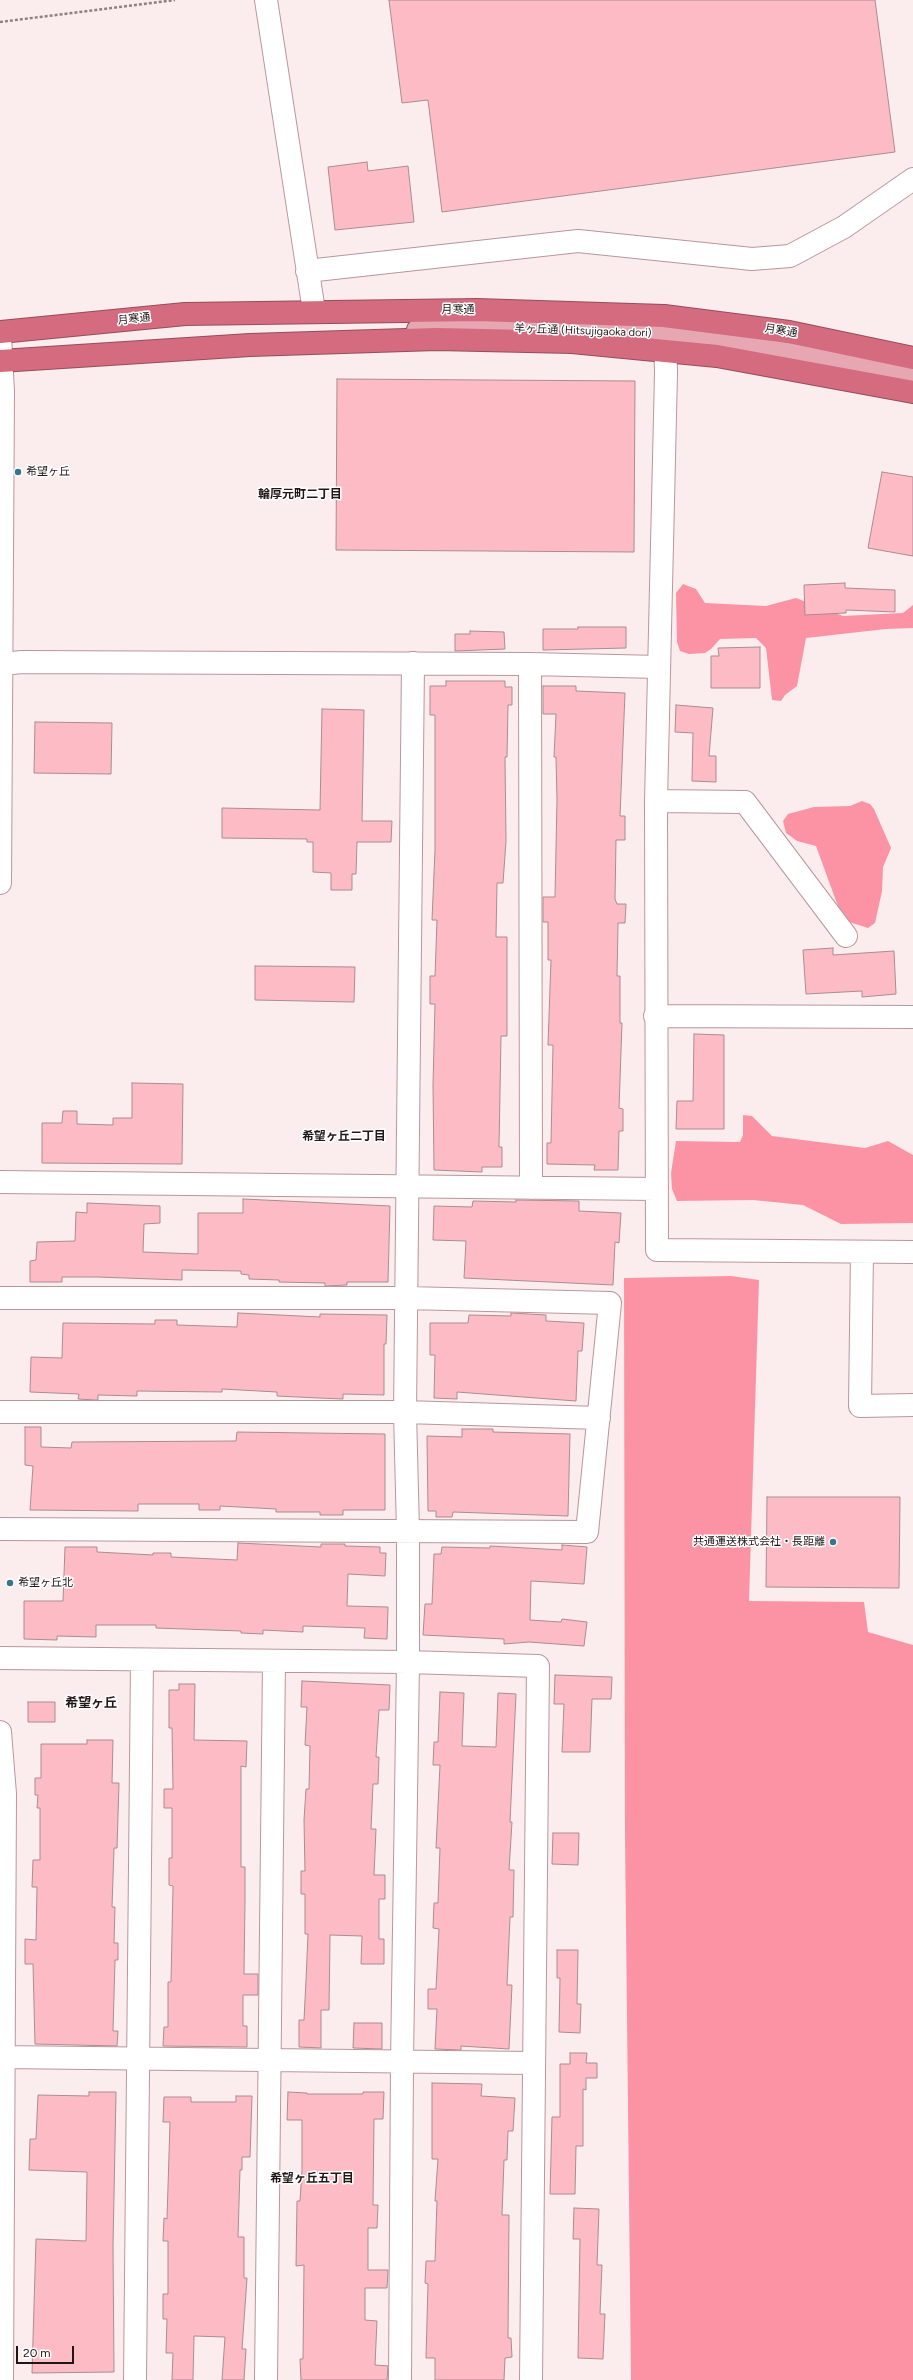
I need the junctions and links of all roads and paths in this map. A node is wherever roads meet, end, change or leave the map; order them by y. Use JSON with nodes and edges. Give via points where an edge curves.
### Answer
{"nodes":[{"id":1,"x":175,"y":0,"type":"edge"},
{"id":2,"x":266,"y":0,"type":"edge"},
{"id":3,"x":0,"y":22,"type":"edge"},
{"id":4,"x":913,"y":179,"type":"edge"},
{"id":5,"x":307,"y":271,"type":"junction"},
{"id":6,"x":314,"y":311,"type":"junction"},
{"id":7,"x":0,"y":332,"type":"edge"},
{"id":8,"x":665,"y":334,"type":"junction"},
{"id":9,"x":0,"y":336,"type":"edge"},
{"id":10,"x":913,"y":358,"type":"edge"},
{"id":11,"x":1,"y":361,"type":"edge"},
{"id":12,"x":913,"y":377,"type":"edge"},
{"id":13,"x":913,"y":392,"type":"edge"},
{"id":14,"x":2,"y":664,"type":"junction"},
{"id":15,"x":413,"y":664,"type":"junction"},
{"id":16,"x":530,"y":664,"type":"junction"},
{"id":17,"x":659,"y":667,"type":"junction"},
{"id":18,"x":656,"y":801,"type":"junction"},
{"id":19,"x":0,"y":883,"type":"edge"},
{"id":20,"x":846,"y":936,"type":"dead end"},
{"id":21,"x":655,"y":1016,"type":"junction"},
{"id":22,"x":913,"y":1016,"type":"edge"},
{"id":23,"x":0,"y":1182,"type":"edge"},
{"id":24,"x":408,"y":1187,"type":"junction"},
{"id":25,"x":531,"y":1188,"type":"junction"},
{"id":26,"x":657,"y":1189,"type":"junction"},
{"id":27,"x":862,"y":1252,"type":"junction"},
{"id":28,"x":913,"y":1252,"type":"edge"},
{"id":29,"x":0,"y":1298,"type":"edge"},
{"id":30,"x":407,"y":1298,"type":"junction"},
{"id":31,"x":913,"y":1405,"type":"edge"},
{"id":32,"x":0,"y":1412,"type":"edge"},
{"id":33,"x":405,"y":1412,"type":"junction"},
{"id":34,"x":599,"y":1418,"type":"junction"},
{"id":35,"x":0,"y":1529,"type":"edge"},
{"id":36,"x":408,"y":1531,"type":"junction"},
{"id":37,"x":0,"y":1658,"type":"edge"},
{"id":38,"x":142,"y":1660,"type":"junction"},
{"id":39,"x":274,"y":1662,"type":"junction"},
{"id":40,"x":408,"y":1662,"type":"junction"},
{"id":41,"x":0,"y":1732,"type":"edge"},
{"id":42,"x":2,"y":1794,"type":"edge"},
{"id":43,"x":1,"y":2057,"type":"edge"},
{"id":44,"x":137,"y":2059,"type":"junction"},
{"id":45,"x":269,"y":2060,"type":"junction"},
{"id":46,"x":402,"y":2062,"type":"junction"},
{"id":47,"x":534,"y":2063,"type":"junction"},
{"id":48,"x":2,"y":2380,"type":"edge"},
{"id":49,"x":136,"y":2380,"type":"edge"},
{"id":50,"x":266,"y":2380,"type":"edge"},
{"id":51,"x":400,"y":2380,"type":"edge"},
{"id":52,"x":531,"y":2380,"type":"edge"}],
"edges":[{"from":1,"to":3,"type":"path"},
{"from":2,"to":5,"type":"street"},
{"from":4,"to":5,"type":"street","via":[[844,227],[790,256],[752,260],[578,241]]},
{"from":5,"to":6,"type":"street"},
{"from":6,"to":7,"type":"highway","name":"月寒通","via":[[185,314]]},
{"from":6,"to":8,"type":"highway","name":"月寒通","via":[[477,310]]},
{"from":8,"to":10,"type":"highway","name":"月寒通","via":[[789,332]]},
{"from":8,"to":11,"type":"highway","name":"月寒通","via":[[572,342],[437,339],[250,345]]},
{"from":8,"to":12,"type":"main road","name":"羊ヶ丘通 (Hitsujigaoka dori)","via":[[782,351]]},
{"from":8,"to":13,"type":"highway","name":"月寒通","via":[[717,356]]},
{"from":8,"to":17,"type":"street"},
{"from":9,"to":11,"type":"street"},
{"from":11,"to":14,"type":"street"},
{"from":14,"to":15,"type":"street"},
{"from":14,"to":19,"type":"street"},
{"from":15,"to":16,"type":"street"},
{"from":15,"to":24,"type":"street"},
{"from":16,"to":17,"type":"street"},
{"from":16,"to":25,"type":"street"},
{"from":17,"to":18,"type":"street"},
{"from":18,"to":20,"type":"street","via":[[745,802]]},
{"from":18,"to":21,"type":"street"},
{"from":21,"to":22,"type":"street"},
{"from":21,"to":26,"type":"street"},
{"from":23,"to":24,"type":"street"},
{"from":24,"to":25,"type":"street"},
{"from":24,"to":30,"type":"street"},
{"from":25,"to":26,"type":"street"},
{"from":26,"to":27,"type":"street","via":[[657,1250]]},
{"from":27,"to":28,"type":"street"},
{"from":27,"to":31,"type":"street","via":[[860,1406]]},
{"from":29,"to":30,"type":"street"},
{"from":30,"to":33,"type":"street"},
{"from":30,"to":34,"type":"street","via":[[610,1303]]},
{"from":32,"to":33,"type":"street"},
{"from":33,"to":34,"type":"street"},
{"from":33,"to":36,"type":"street"},
{"from":34,"to":36,"type":"street","via":[[587,1532]]},
{"from":35,"to":36,"type":"street"},
{"from":36,"to":40,"type":"street"},
{"from":37,"to":38,"type":"street"},
{"from":38,"to":39,"type":"street"},
{"from":38,"to":44,"type":"street"},
{"from":39,"to":40,"type":"street"},
{"from":39,"to":45,"type":"street"},
{"from":40,"to":46,"type":"street"},
{"from":40,"to":47,"type":"street","via":[[538,1666]]},
{"from":41,"to":42,"type":"street"},
{"from":42,"to":43,"type":"street"},
{"from":43,"to":44,"type":"street"},
{"from":43,"to":48,"type":"street"},
{"from":44,"to":45,"type":"street"},
{"from":44,"to":49,"type":"street"},
{"from":45,"to":46,"type":"street"},
{"from":45,"to":50,"type":"street"},
{"from":46,"to":47,"type":"street"},
{"from":46,"to":51,"type":"street"},
{"from":47,"to":52,"type":"street"}]}
